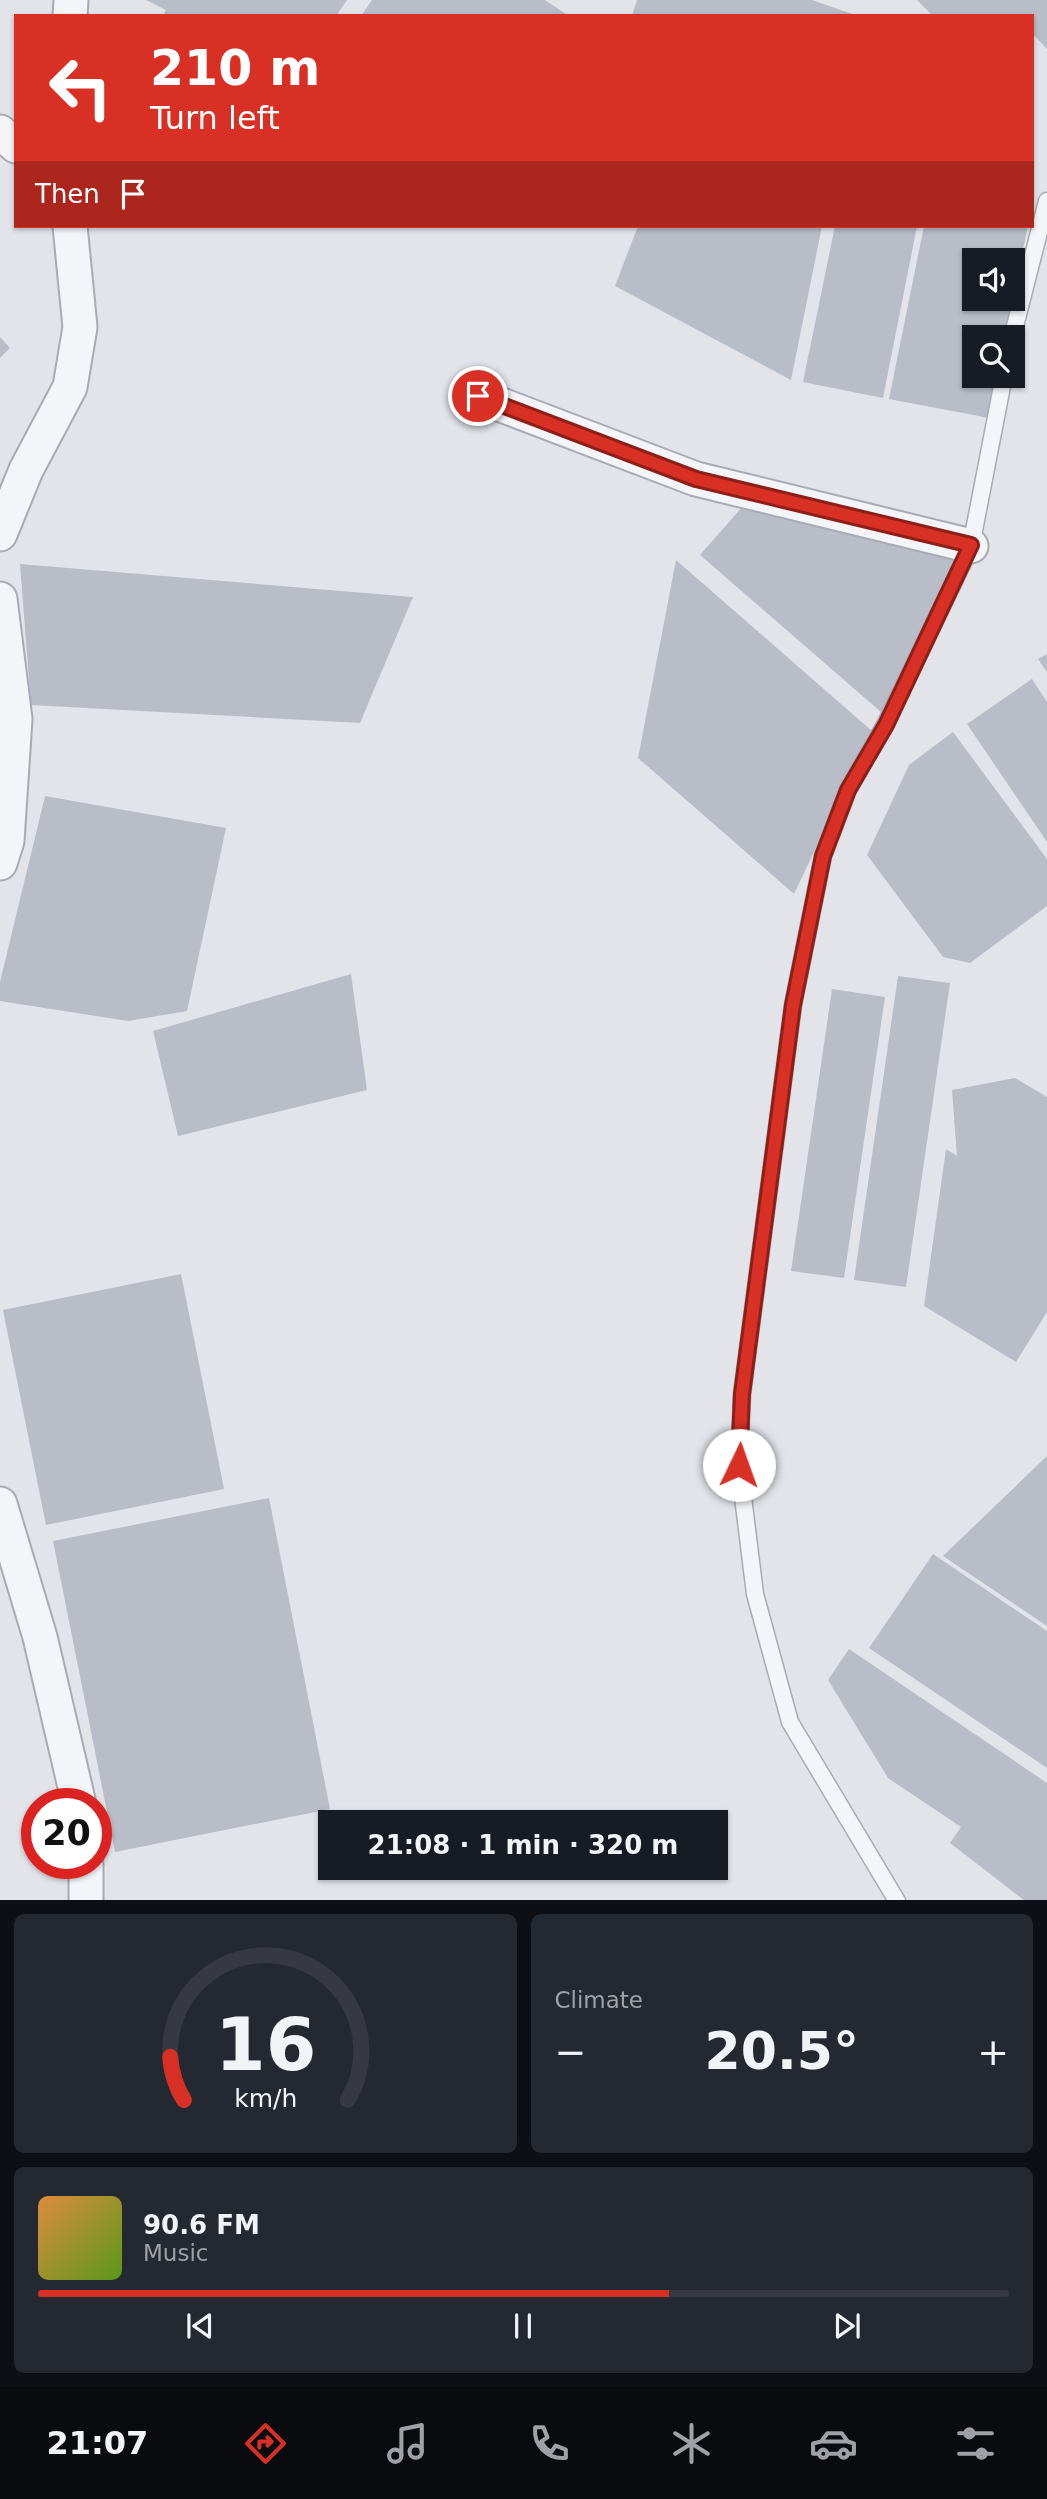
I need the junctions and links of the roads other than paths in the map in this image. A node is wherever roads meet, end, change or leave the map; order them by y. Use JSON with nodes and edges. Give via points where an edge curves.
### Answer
{"nodes":[{"id":1,"x":0,"y":132,"type":"edge"},
{"id":2,"x":14,"y":144,"type":"edge"},
{"id":3,"x":1047,"y":201,"type":"edge"},
{"id":4,"x":70,"y":228,"type":"edge"},
{"id":5,"x":1016,"y":325,"type":"edge"},
{"id":6,"x":1002,"y":388,"type":"edge"},
{"id":7,"x":478,"y":396,"type":"dead end"},
{"id":8,"x":0,"y":534,"type":"edge"},
{"id":9,"x":971,"y":545,"type":"junction"},
{"id":10,"x":0,"y":599,"type":"edge"},
{"id":11,"x":0,"y":863,"type":"edge"},
{"id":12,"x":0,"y":1504,"type":"edge"},
{"id":13,"x":75,"y":1788,"type":"edge"},
{"id":14,"x":86,"y":1879,"type":"edge"},
{"id":15,"x":86,"y":1900,"type":"edge"},
{"id":16,"x":897,"y":1900,"type":"edge"}],
"edges":[{"from":1,"to":2,"type":"street"},
{"from":3,"to":5,"type":"lane"},
{"from":4,"to":8,"type":"street","via":[[80,327],[70,387],[26,470]]},
{"from":6,"to":9,"type":"lane"},
{"from":7,"to":9,"type":"street","via":[[696,479]]},
{"from":9,"to":16,"type":"lane","via":[[886,725],[848,790],[823,856],[793,1005],[742,1394],[739,1465],[755,1594],[789,1722]]},
{"from":10,"to":11,"type":"street","via":[[15,719],[7,841]]},
{"from":12,"to":13,"type":"street","via":[[40,1637]]},
{"from":14,"to":15,"type":"street"}]}
